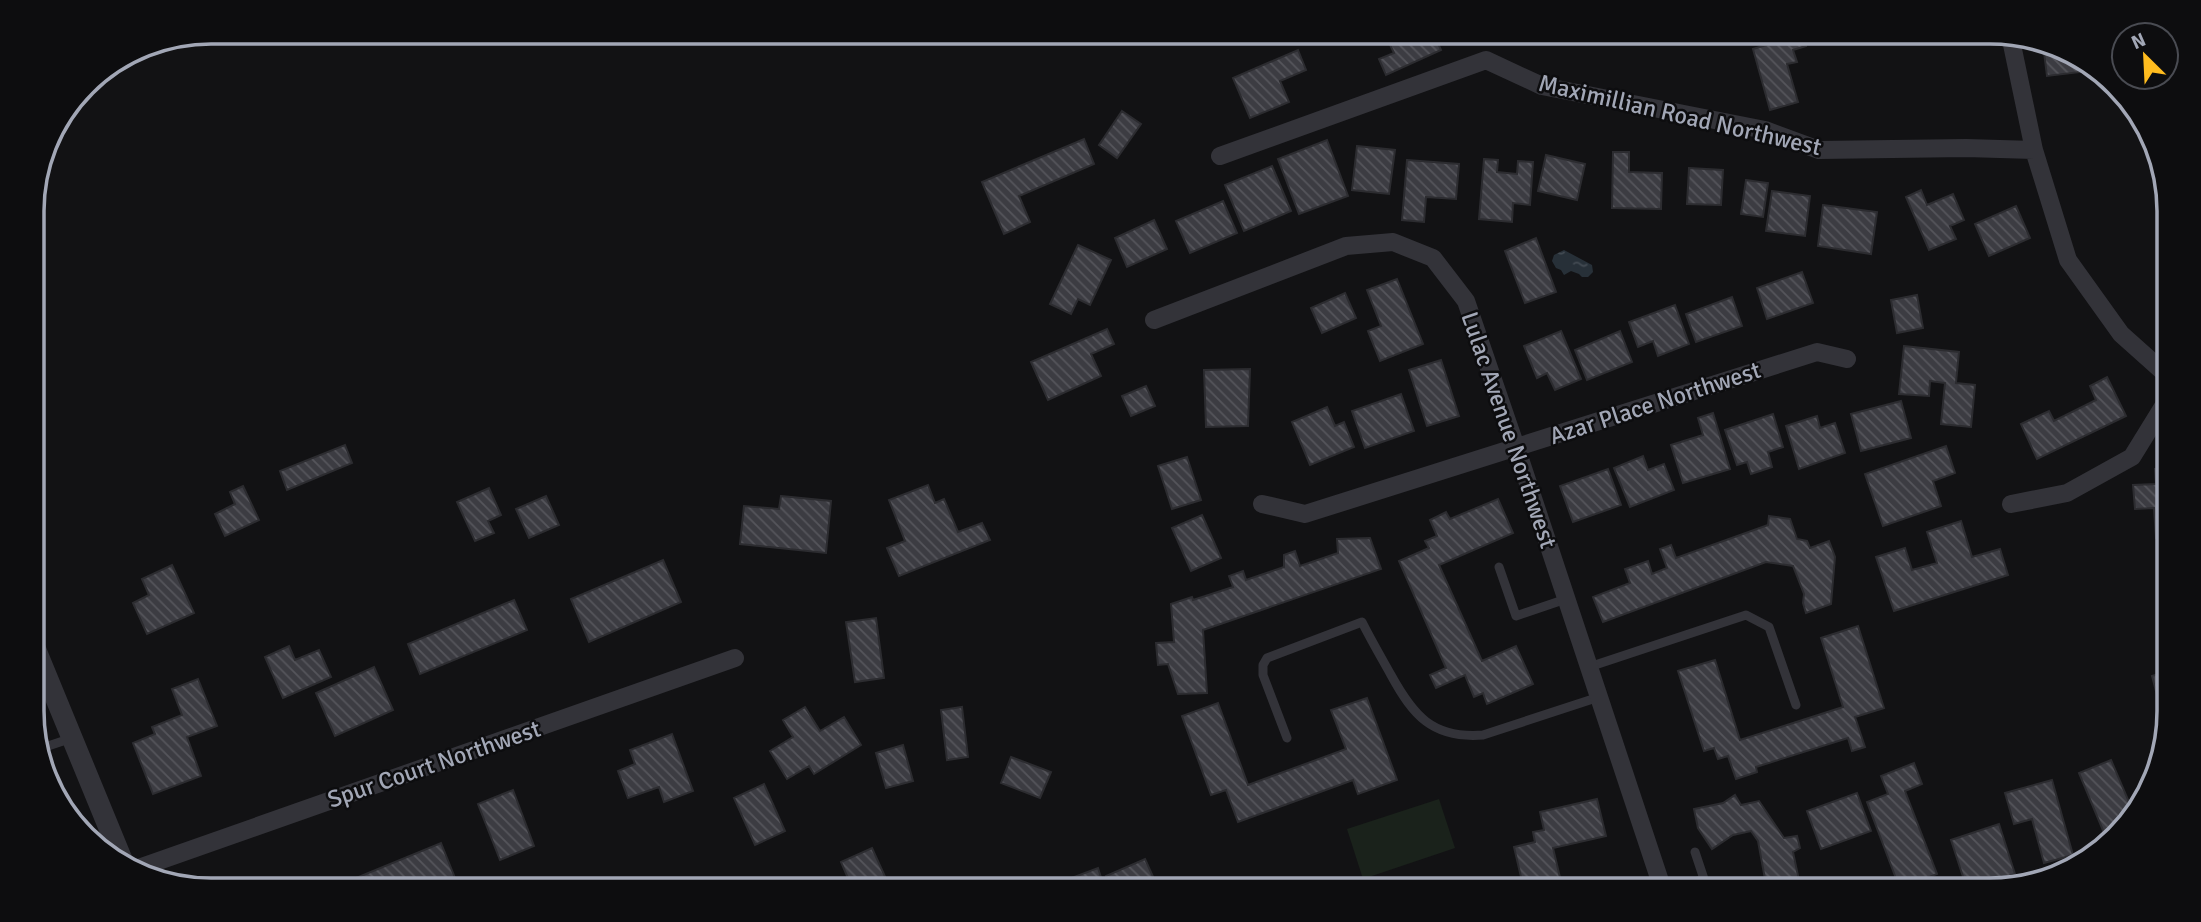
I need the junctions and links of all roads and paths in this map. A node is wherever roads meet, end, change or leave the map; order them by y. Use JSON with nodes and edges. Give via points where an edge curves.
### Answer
{"nodes":[{"id":1,"x":2012,"y":45,"type":"edge"},
{"id":2,"x":2034,"y":150,"type":"junction"},
{"id":3,"x":1220,"y":156,"type":"dead end"},
{"id":4,"x":1154,"y":320,"type":"dead end"},
{"id":5,"x":1847,"y":359,"type":"dead end"},
{"id":6,"x":2157,"y":366,"type":"edge"},
{"id":7,"x":2157,"y":416,"type":"edge"},
{"id":8,"x":1516,"y":447,"type":"junction"},
{"id":9,"x":1262,"y":504,"type":"dead end"},
{"id":10,"x":2011,"y":504,"type":"dead end"},
{"id":11,"x":1499,"y":567,"type":"dead end"},
{"id":12,"x":1566,"y":599,"type":"junction"},
{"id":13,"x":735,"y":658,"type":"dead end"},
{"id":14,"x":1589,"y":667,"type":"junction"},
{"id":15,"x":44,"y":670,"type":"edge"},
{"id":16,"x":1599,"y":697,"type":"junction"},
{"id":17,"x":1796,"y":705,"type":"dead end"},
{"id":18,"x":72,"y":738,"type":"junction"},
{"id":19,"x":1287,"y":738,"type":"dead end"},
{"id":20,"x":48,"y":746,"type":"edge"},
{"id":21,"x":118,"y":850,"type":"edge"},
{"id":22,"x":1695,"y":852,"type":"dead end"},
{"id":23,"x":147,"y":865,"type":"edge"},
{"id":24,"x":1659,"y":878,"type":"edge"},
{"id":25,"x":1704,"y":878,"type":"edge"}],
"edges":[{"from":1,"to":2,"type":"street"},
{"from":2,"to":3,"type":"street","name":"Maximillian Road Northwest","via":[[1819,150],[1765,130],[1542,86],[1486,60]]},
{"from":2,"to":6,"type":"street","via":[[2068,260],[2121,334]]},
{"from":4,"to":8,"type":"street","name":"Lulac Avenue Northwest","via":[[1346,246],[1393,242],[1433,258],[1466,301]]},
{"from":5,"to":8,"type":"street","name":"Azar Place Northwest","via":[[1817,352]]},
{"from":7,"to":10,"type":"street","via":[[2132,457],[2067,493]]},
{"from":8,"to":9,"type":"street","name":"Azar Place Northwest","via":[[1305,514]]},
{"from":8,"to":12,"type":"street","name":"Lulac Avenue Northwest"},
{"from":11,"to":12,"type":"lane","via":[[1516,616]]},
{"from":12,"to":14,"type":"street","name":"Lulac Avenue Northwest"},
{"from":13,"to":23,"type":"street","name":"Spur Court Northwest"},
{"from":14,"to":16,"type":"street","name":"Lulac Avenue Northwest"},
{"from":14,"to":17,"type":"lane","via":[[1746,615],[1769,627]]},
{"from":15,"to":18,"type":"street"},
{"from":16,"to":19,"type":"lane","via":[[1483,735],[1451,733],[1421,718],[1407,704],[1362,622],[1267,658],[1264,675]]},
{"from":16,"to":24,"type":"street","name":"Lulac Avenue Northwest"},
{"from":18,"to":20,"type":"lane"},
{"from":18,"to":21,"type":"street"},
{"from":22,"to":25,"type":"lane"}]}
